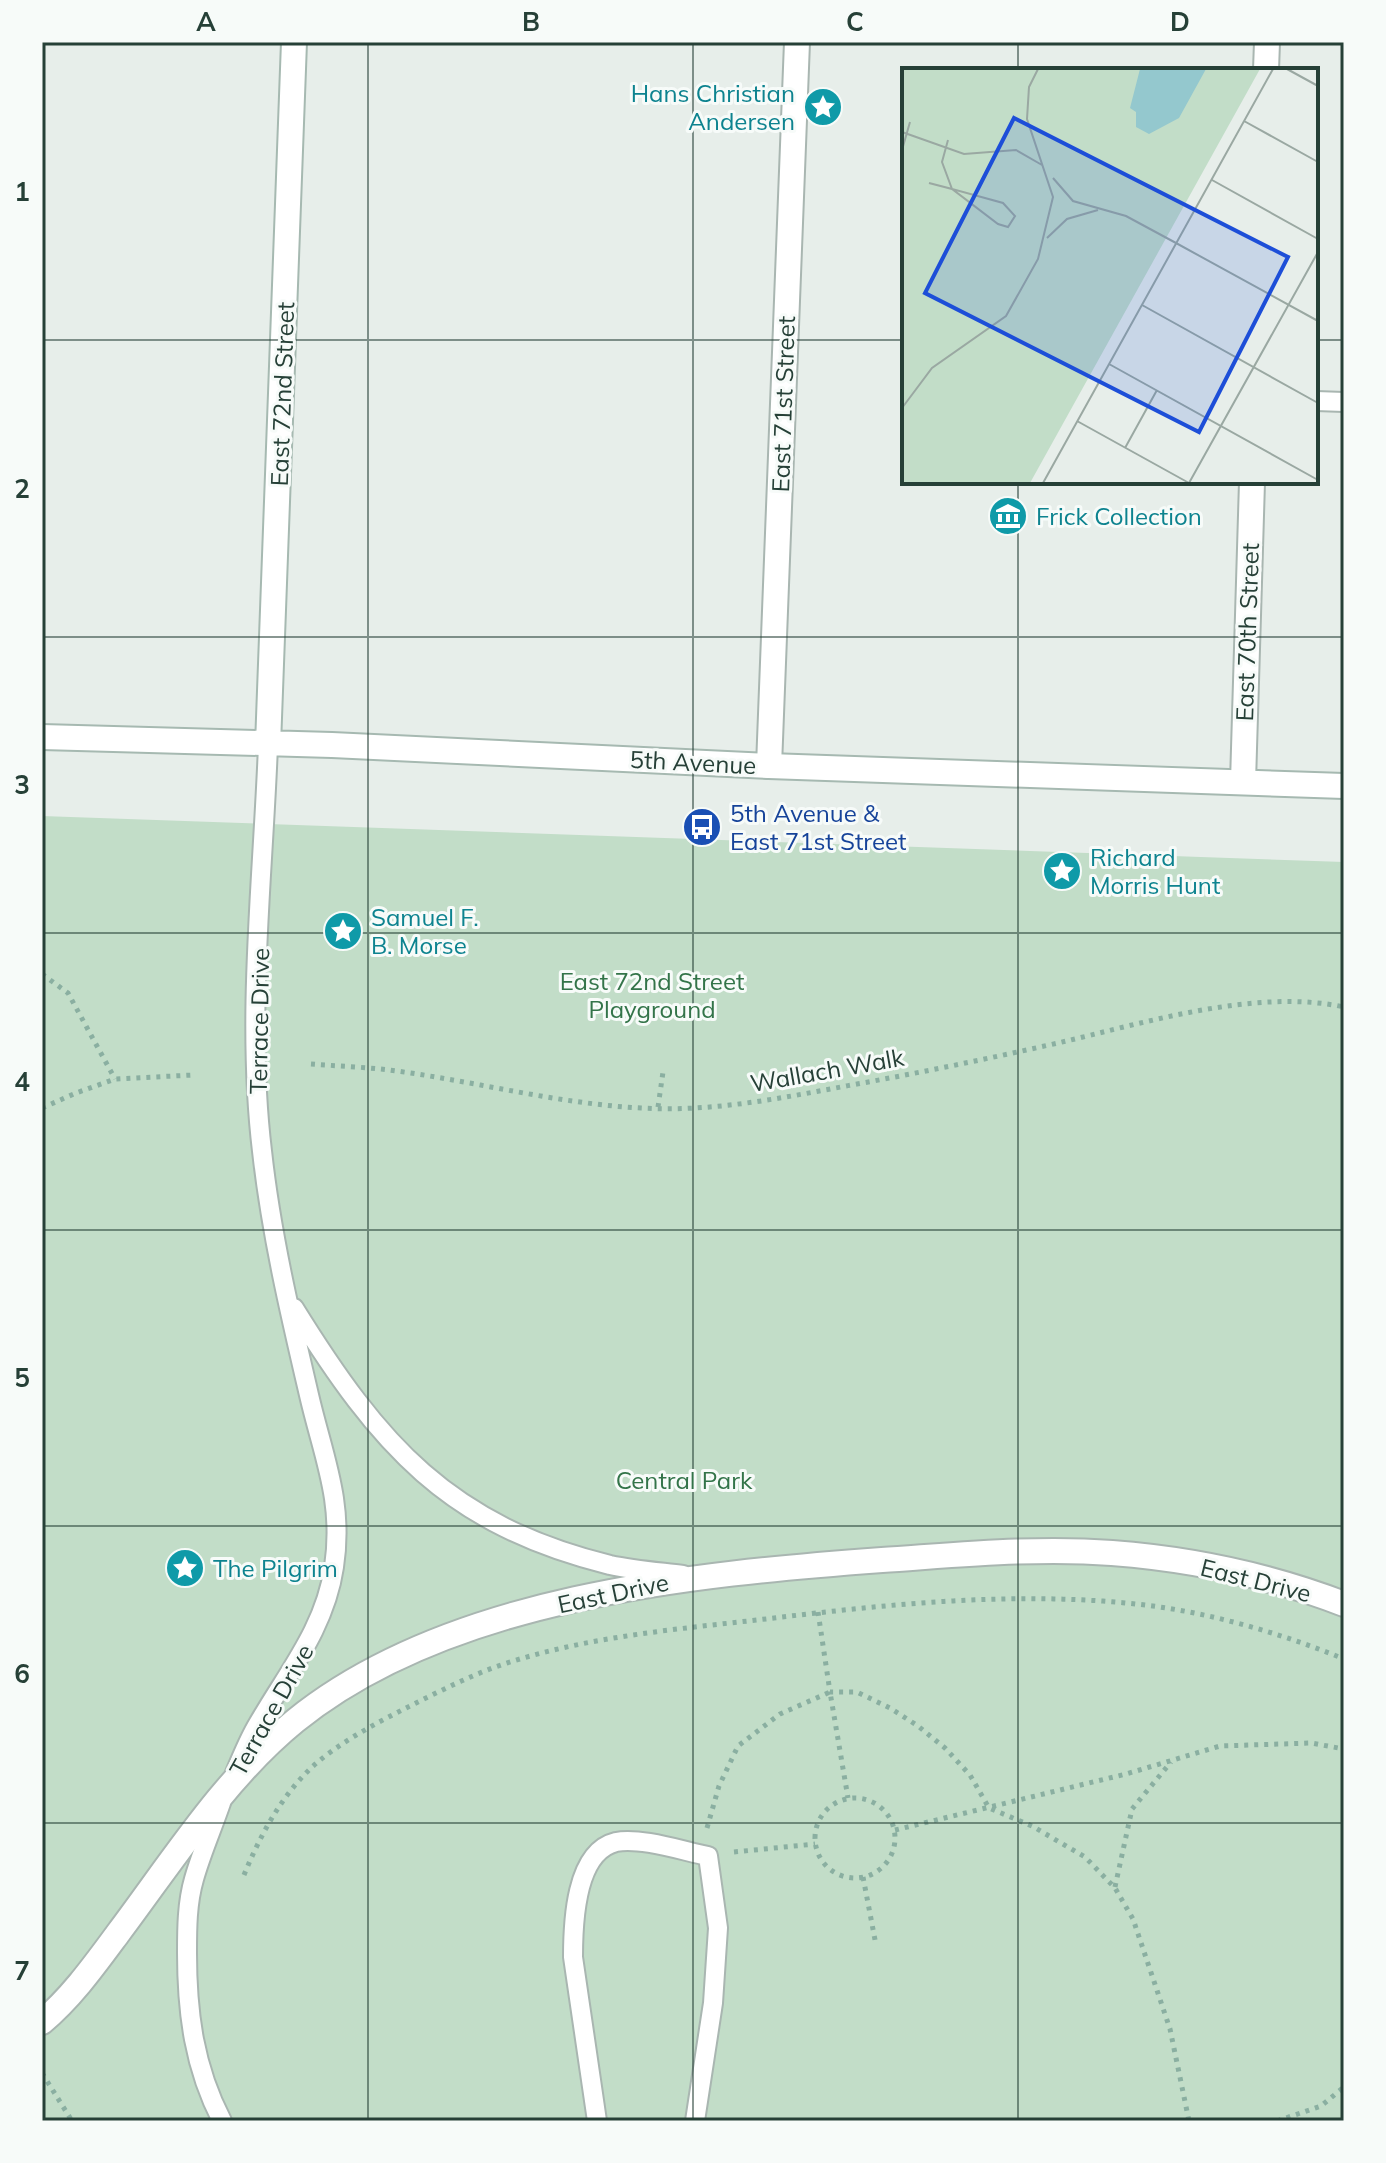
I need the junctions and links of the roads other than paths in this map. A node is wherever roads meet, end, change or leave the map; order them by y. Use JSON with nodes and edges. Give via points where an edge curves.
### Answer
{"nodes":[{"id":1,"x":294,"y":42,"type":"edge"},
{"id":2,"x":797,"y":42,"type":"edge"},
{"id":3,"x":1267,"y":42,"type":"edge"},
{"id":4,"x":1266,"y":68,"type":"edge"},
{"id":5,"x":1318,"y":401,"type":"edge"},
{"id":6,"x":1344,"y":402,"type":"edge"},
{"id":7,"x":1252,"y":484,"type":"edge"},
{"id":8,"x":42,"y":737,"type":"edge"},
{"id":9,"x":268,"y":745,"type":"junction"},
{"id":10,"x":769,"y":766,"type":"junction"},
{"id":11,"x":1243,"y":782,"type":"junction"},
{"id":12,"x":1344,"y":786,"type":"edge"},
{"id":13,"x":286,"y":1296,"type":"junction"},
{"id":14,"x":693,"y":1577,"type":"junction"},
{"id":15,"x":1344,"y":1604,"type":"edge"},
{"id":16,"x":225,"y":1792,"type":"junction"},
{"id":17,"x":42,"y":2022,"type":"edge"},
{"id":18,"x":222,"y":2121,"type":"edge"},
{"id":19,"x":597,"y":2121,"type":"edge"},
{"id":20,"x":695,"y":2121,"type":"edge"}],
"edges":[{"from":1,"to":9,"type":"street","name":"East 72nd Street"},
{"from":2,"to":10,"type":"street","name":"East 71st Street"},
{"from":3,"to":4,"type":"street"},
{"from":5,"to":6,"type":"lane"},
{"from":7,"to":11,"type":"street","name":"East 70th Street"},
{"from":8,"to":9,"type":"street","name":"5th Avenue"},
{"from":9,"to":10,"type":"street","name":"5th Avenue"},
{"from":9,"to":13,"type":"lane","name":"Terrace Drive","via":[[256,1064],[262,1150]]},
{"from":10,"to":11,"type":"street","name":"5th Avenue"},
{"from":11,"to":12,"type":"street","name":"5th Avenue"},
{"from":13,"to":14,"type":"lane","name":"Terrace Drive","via":[[379,1432],[454,1497],[531,1541],[614,1566]]},
{"from":13,"to":16,"type":"lane","name":"Terrace Drive","via":[[333,1479],[334,1570],[322,1616]]},
{"from":14,"to":15,"type":"street","name":"East Drive","via":[[924,1557],[1097,1552],[1227,1570]]},
{"from":14,"to":16,"type":"street","name":"East Drive","via":[[545,1607],[406,1655],[294,1722]]},
{"from":16,"to":17,"type":"street","name":"East Drive","via":[[86,1976]]},
{"from":16,"to":18,"type":"lane","name":"Terrace Drive","via":[[193,1881],[187,1940],[194,2048]]},
{"from":19,"to":20,"type":"lane","via":[[573,1929],[586,1870],[601,1848],[618,1842],[708,1856],[718,1928]]}]}
